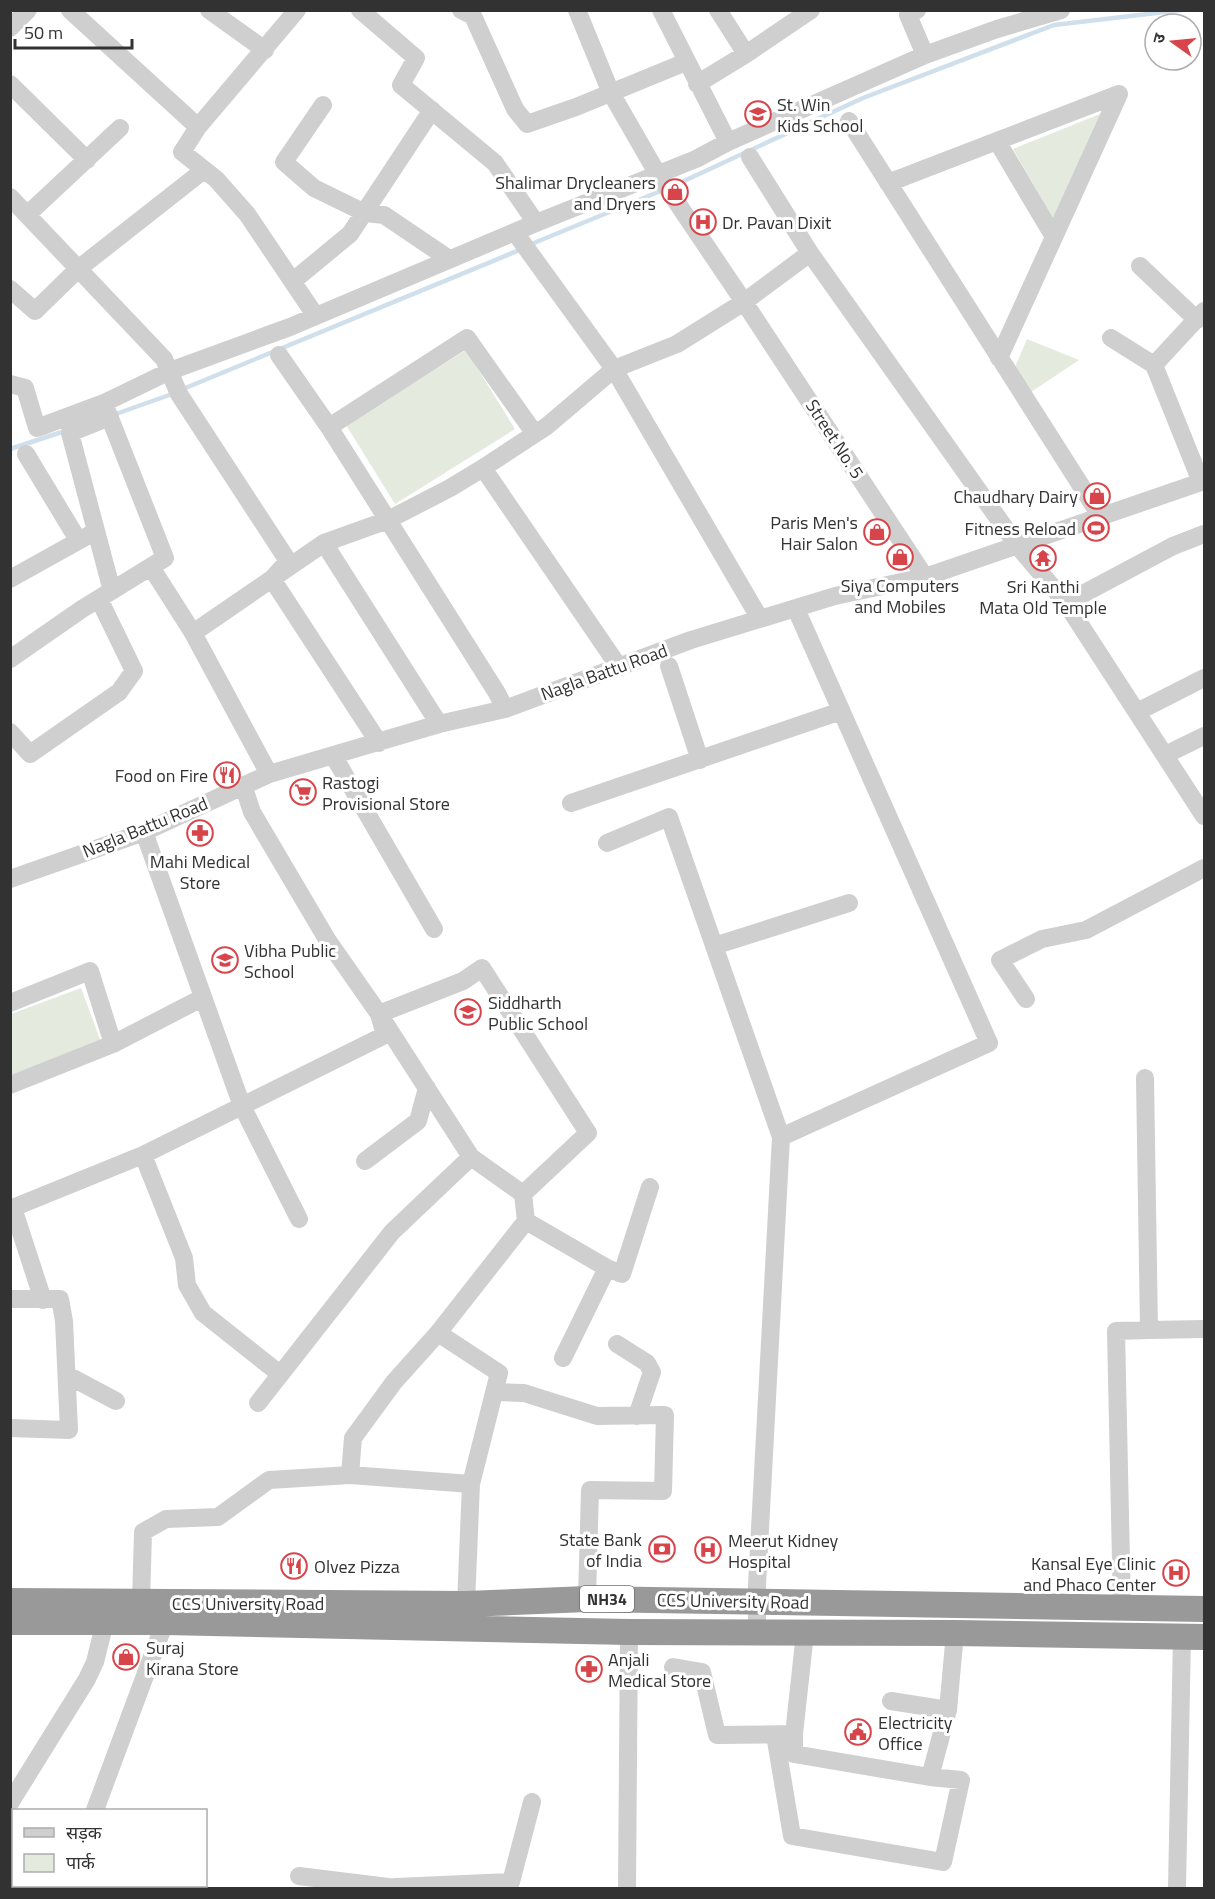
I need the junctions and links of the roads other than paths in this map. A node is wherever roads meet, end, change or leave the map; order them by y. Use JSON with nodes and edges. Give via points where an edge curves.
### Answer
{"nodes":[{"id":1,"x":28,"y":10,"type":"edge"},
{"id":2,"x":70,"y":10,"type":"edge"},
{"id":3,"x":209,"y":10,"type":"edge"},
{"id":4,"x":360,"y":10,"type":"edge"},
{"id":5,"x":577,"y":10,"type":"edge"},
{"id":6,"x":661,"y":10,"type":"edge"},
{"id":7,"x":718,"y":10,"type":"edge"},
{"id":8,"x":811,"y":10,"type":"edge"},
{"id":9,"x":1061,"y":10,"type":"edge"},
{"id":10,"x":470,"y":12,"type":"edge"},
{"id":11,"x":910,"y":12,"type":"edge"},
{"id":12,"x":290,"y":13,"type":"edge"},
{"id":13,"x":10,"y":28,"type":"edge"},
{"id":14,"x":265,"y":50,"type":"junction"},
{"id":15,"x":746,"y":54,"type":"junction"},
{"id":16,"x":925,"y":55,"type":"junction"},
{"id":17,"x":686,"y":62,"type":"junction"},
{"id":18,"x":10,"y":84,"type":"edge"},
{"id":19,"x":697,"y":84,"type":"junction"},
{"id":20,"x":611,"y":93,"type":"junction"},
{"id":21,"x":323,"y":105,"type":"dead end"},
{"id":22,"x":432,"y":110,"type":"junction"},
{"id":23,"x":849,"y":121,"type":"dead end"},
{"id":24,"x":198,"y":127,"type":"junction"},
{"id":25,"x":120,"y":128,"type":"dead end"},
{"id":26,"x":997,"y":141,"type":"junction"},
{"id":27,"x":728,"y":142,"type":"junction"},
{"id":28,"x":750,"y":157,"type":"dead end"},
{"id":29,"x":87,"y":159,"type":"junction"},
{"id":30,"x":204,"y":170,"type":"junction"},
{"id":31,"x":663,"y":181,"type":"junction"},
{"id":32,"x":888,"y":183,"type":"junction"},
{"id":33,"x":10,"y":197,"type":"edge"},
{"id":34,"x":365,"y":213,"type":"junction"},
{"id":35,"x":27,"y":215,"type":"junction"},
{"id":36,"x":536,"y":223,"type":"junction"},
{"id":37,"x":1054,"y":237,"type":"junction"},
{"id":38,"x":519,"y":238,"type":"dead end"},
{"id":39,"x":810,"y":254,"type":"junction"},
{"id":40,"x":449,"y":259,"type":"junction"},
{"id":41,"x":1140,"y":266,"type":"dead end"},
{"id":42,"x":78,"y":269,"type":"junction"},
{"id":43,"x":292,"y":281,"type":"junction"},
{"id":44,"x":10,"y":289,"type":"edge"},
{"id":45,"x":744,"y":302,"type":"junction"},
{"id":46,"x":315,"y":315,"type":"junction"},
{"id":47,"x":1201,"y":315,"type":"edge"},
{"id":48,"x":1111,"y":338,"type":"dead end"},
{"id":49,"x":279,"y":355,"type":"dead end"},
{"id":50,"x":999,"y":358,"type":"junction"},
{"id":51,"x":1154,"y":364,"type":"junction"},
{"id":52,"x":614,"y":369,"type":"junction"},
{"id":53,"x":174,"y":381,"type":"junction"},
{"id":54,"x":10,"y":384,"type":"edge"},
{"id":55,"x":107,"y":411,"type":"junction"},
{"id":56,"x":329,"y":427,"type":"junction"},
{"id":57,"x":535,"y":434,"type":"junction"},
{"id":58,"x":26,"y":454,"type":"dead end"},
{"id":59,"x":483,"y":468,"type":"junction"},
{"id":60,"x":1203,"y":482,"type":"edge"},
{"id":61,"x":1101,"y":517,"type":"junction"},
{"id":62,"x":388,"y":520,"type":"junction"},
{"id":63,"x":96,"y":532,"type":"junction"},
{"id":64,"x":1204,"y":534,"type":"edge"},
{"id":65,"x":78,"y":540,"type":"junction"},
{"id":66,"x":324,"y":543,"type":"junction"},
{"id":67,"x":1017,"y":545,"type":"junction"},
{"id":68,"x":151,"y":567,"type":"junction"},
{"id":69,"x":925,"y":577,"type":"junction"},
{"id":70,"x":10,"y":579,"type":"edge"},
{"id":71,"x":272,"y":579,"type":"junction"},
{"id":72,"x":105,"y":595,"type":"junction"},
{"id":73,"x":1066,"y":603,"type":"junction"},
{"id":74,"x":796,"y":609,"type":"junction"},
{"id":75,"x":760,"y":619,"type":"junction"},
{"id":76,"x":193,"y":633,"type":"junction"},
{"id":77,"x":10,"y":659,"type":"edge"},
{"id":78,"x":669,"y":666,"type":"dead end"},
{"id":79,"x":619,"y":667,"type":"junction"},
{"id":80,"x":1204,"y":678,"type":"edge"},
{"id":81,"x":505,"y":709,"type":"junction"},
{"id":82,"x":841,"y":711,"type":"junction"},
{"id":83,"x":1137,"y":712,"type":"junction"},
{"id":84,"x":440,"y":724,"type":"junction"},
{"id":85,"x":10,"y":732,"type":"edge"},
{"id":86,"x":1204,"y":736,"type":"edge"},
{"id":87,"x":380,"y":743,"type":"junction"},
{"id":88,"x":333,"y":755,"type":"junction"},
{"id":89,"x":1165,"y":755,"type":"junction"},
{"id":90,"x":700,"y":760,"type":"junction"},
{"id":91,"x":269,"y":774,"type":"junction"},
{"id":92,"x":243,"y":785,"type":"junction"},
{"id":93,"x":571,"y":803,"type":"dead end"},
{"id":94,"x":1204,"y":816,"type":"edge"},
{"id":95,"x":144,"y":832,"type":"junction"},
{"id":96,"x":607,"y":843,"type":"dead end"},
{"id":97,"x":1204,"y":868,"type":"edge"},
{"id":98,"x":10,"y":879,"type":"edge"},
{"id":99,"x":849,"y":903,"type":"dead end"},
{"id":100,"x":434,"y":929,"type":"dead end"},
{"id":101,"x":714,"y":946,"type":"junction"},
{"id":102,"x":202,"y":998,"type":"junction"},
{"id":103,"x":1026,"y":999,"type":"dead end"},
{"id":104,"x":10,"y":1003,"type":"edge"},
{"id":105,"x":379,"y":1014,"type":"junction"},
{"id":106,"x":113,"y":1044,"type":"junction"},
{"id":107,"x":1145,"y":1078,"type":"dead end"},
{"id":108,"x":10,"y":1085,"type":"edge"},
{"id":109,"x":427,"y":1088,"type":"junction"},
{"id":110,"x":242,"y":1106,"type":"junction"},
{"id":111,"x":781,"y":1137,"type":"junction"},
{"id":112,"x":142,"y":1155,"type":"junction"},
{"id":113,"x":471,"y":1157,"type":"junction"},
{"id":114,"x":365,"y":1161,"type":"dead end"},
{"id":115,"x":650,"y":1187,"type":"dead end"},
{"id":116,"x":523,"y":1194,"type":"junction"},
{"id":117,"x":12,"y":1208,"type":"edge"},
{"id":118,"x":299,"y":1219,"type":"dead end"},
{"id":119,"x":526,"y":1221,"type":"junction"},
{"id":120,"x":607,"y":1268,"type":"junction"},
{"id":121,"x":10,"y":1299,"type":"edge"},
{"id":122,"x":43,"y":1300,"type":"junction"},
{"id":123,"x":1204,"y":1329,"type":"edge"},
{"id":124,"x":1149,"y":1330,"type":"junction"},
{"id":125,"x":438,"y":1333,"type":"junction"},
{"id":126,"x":617,"y":1344,"type":"dead end"},
{"id":127,"x":563,"y":1358,"type":"dead end"},
{"id":128,"x":280,"y":1374,"type":"junction"},
{"id":129,"x":67,"y":1375,"type":"junction"},
{"id":130,"x":494,"y":1392,"type":"junction"},
{"id":131,"x":116,"y":1401,"type":"dead end"},
{"id":132,"x":258,"y":1403,"type":"dead end"},
{"id":133,"x":637,"y":1416,"type":"junction"},
{"id":134,"x":10,"y":1428,"type":"edge"},
{"id":135,"x":350,"y":1475,"type":"junction"},
{"id":136,"x":471,"y":1484,"type":"junction"},
{"id":137,"x":587,"y":1599,"type":"junction"},
{"id":138,"x":757,"y":1600,"type":"junction"},
{"id":139,"x":10,"y":1602,"type":"edge"},
{"id":140,"x":141,"y":1602,"type":"junction"},
{"id":141,"x":466,"y":1604,"type":"junction"},
{"id":142,"x":1122,"y":1608,"type":"junction"},
{"id":143,"x":1204,"y":1609,"type":"edge"},
{"id":144,"x":10,"y":1622,"type":"edge"},
{"id":145,"x":105,"y":1622,"type":"junction"},
{"id":146,"x":165,"y":1622,"type":"junction"},
{"id":147,"x":757,"y":1631,"type":"junction"},
{"id":148,"x":629,"y":1632,"type":"junction"},
{"id":149,"x":805,"y":1633,"type":"junction"},
{"id":150,"x":955,"y":1633,"type":"junction"},
{"id":151,"x":1193,"y":1637,"type":"edge"},
{"id":152,"x":673,"y":1666,"type":"dead end"},
{"id":153,"x":891,"y":1701,"type":"dead end"},
{"id":154,"x":948,"y":1710,"type":"junction"},
{"id":155,"x":794,"y":1734,"type":"junction"},
{"id":156,"x":775,"y":1735,"type":"junction"},
{"id":157,"x":930,"y":1777,"type":"junction"},
{"id":158,"x":532,"y":1802,"type":"dead end"},
{"id":159,"x":10,"y":1803,"type":"edge"},
{"id":160,"x":95,"y":1809,"type":"edge"},
{"id":161,"x":298,"y":1876,"type":"dead end"},
{"id":162,"x":490,"y":1886,"type":"edge"},
{"id":163,"x":396,"y":1888,"type":"edge"},
{"id":164,"x":627,"y":1888,"type":"edge"},
{"id":165,"x":1177,"y":1888,"type":"edge"}],
"edges":[{"from":1,"to":13,"type":"street"},
{"from":2,"to":24,"type":"street"},
{"from":3,"to":14,"type":"street"},
{"from":4,"to":22,"type":"street","via":[[416,58],[402,85]]},
{"from":5,"to":20,"type":"street","name":"Street No. 5"},
{"from":6,"to":17,"type":"street"},
{"from":7,"to":15,"type":"street"},
{"from":8,"to":15,"type":"street"},
{"from":9,"to":16,"type":"street"},
{"from":10,"to":20,"type":"street","via":[[515,109],[527,124]]},
{"from":11,"to":16,"type":"street"},
{"from":12,"to":14,"type":"street"},
{"from":14,"to":24,"type":"street"},
{"from":15,"to":19,"type":"street"},
{"from":16,"to":27,"type":"street"},
{"from":17,"to":19,"type":"street"},
{"from":17,"to":20,"type":"street"},
{"from":18,"to":29,"type":"street"},
{"from":19,"to":27,"type":"street"},
{"from":20,"to":31,"type":"street","name":"Street No. 5"},
{"from":21,"to":34,"type":"street","via":[[284,162],[314,188]]},
{"from":22,"to":34,"type":"street"},
{"from":22,"to":36,"type":"street","via":[[495,163]]},
{"from":23,"to":32,"type":"street"},
{"from":24,"to":30,"type":"street","via":[[182,152]]},
{"from":25,"to":29,"type":"street"},
{"from":26,"to":32,"type":"street"},
{"from":26,"to":37,"type":"street"},
{"from":26,"to":37,"type":"street","via":[[1119,94]]},
{"from":27,"to":31,"type":"street"},
{"from":28,"to":39,"type":"street"},
{"from":29,"to":35,"type":"street"},
{"from":30,"to":42,"type":"street"},
{"from":30,"to":43,"type":"street","via":[[247,214]]},
{"from":31,"to":36,"type":"street"},
{"from":31,"to":45,"type":"street","name":"Street No. 5"},
{"from":32,"to":50,"type":"street"},
{"from":33,"to":35,"type":"street"},
{"from":34,"to":40,"type":"street","via":[[384,215]]},
{"from":34,"to":43,"type":"street","via":[[350,234]]},
{"from":35,"to":42,"type":"street"},
{"from":36,"to":40,"type":"street"},
{"from":37,"to":50,"type":"street"},
{"from":38,"to":52,"type":"street"},
{"from":39,"to":45,"type":"street"},
{"from":39,"to":67,"type":"street"},
{"from":40,"to":46,"type":"street"},
{"from":41,"to":47,"type":"street"},
{"from":42,"to":44,"type":"street","via":[[35,311]]},
{"from":42,"to":53,"type":"street","via":[[164,359]]},
{"from":43,"to":46,"type":"street"},
{"from":45,"to":52,"type":"street","via":[[677,344]]},
{"from":45,"to":69,"type":"street","name":"Street No. 5"},
{"from":46,"to":53,"type":"street"},
{"from":47,"to":51,"type":"street"},
{"from":48,"to":51,"type":"street"},
{"from":49,"to":56,"type":"street"},
{"from":50,"to":61,"type":"street"},
{"from":51,"to":60,"type":"street"},
{"from":52,"to":57,"type":"street"},
{"from":52,"to":75,"type":"street"},
{"from":53,"to":55,"type":"street"},
{"from":53,"to":71,"type":"street","via":[[288,561]]},
{"from":54,"to":55,"type":"street","via":[[24,388],[37,428]]},
{"from":55,"to":63,"type":"street","via":[[70,433]]},
{"from":55,"to":68,"type":"street","via":[[165,558]]},
{"from":56,"to":57,"type":"street","via":[[467,339]]},
{"from":56,"to":62,"type":"street"},
{"from":57,"to":59,"type":"street"},
{"from":58,"to":65,"type":"street"},
{"from":59,"to":62,"type":"street"},
{"from":59,"to":79,"type":"street"},
{"from":60,"to":61,"type":"street","name":"Nagla Battu Road"},
{"from":61,"to":67,"type":"street","name":"Nagla Battu Road"},
{"from":62,"to":66,"type":"street"},
{"from":62,"to":81,"type":"street"},
{"from":63,"to":65,"type":"street"},
{"from":63,"to":72,"type":"street"},
{"from":64,"to":73,"type":"street","via":[[1173,546]]},
{"from":65,"to":70,"type":"street"},
{"from":66,"to":71,"type":"street"},
{"from":66,"to":84,"type":"street"},
{"from":67,"to":69,"type":"street","name":"Nagla Battu Road"},
{"from":67,"to":73,"type":"street"},
{"from":68,"to":72,"type":"street"},
{"from":68,"to":76,"type":"street"},
{"from":69,"to":74,"type":"street","name":"Nagla Battu Road","via":[[835,596]]},
{"from":71,"to":76,"type":"street"},
{"from":71,"to":87,"type":"street"},
{"from":72,"to":77,"type":"street"},
{"from":72,"to":85,"type":"street","via":[[101,603],[134,671],[119,692],[30,754]]},
{"from":73,"to":83,"type":"street"},
{"from":74,"to":75,"type":"street","name":"Nagla Battu Road"},
{"from":74,"to":82,"type":"street"},
{"from":75,"to":79,"type":"street","name":"Nagla Battu Road"},
{"from":76,"to":91,"type":"street"},
{"from":78,"to":90,"type":"street"},
{"from":79,"to":81,"type":"street","name":"Nagla Battu Road"},
{"from":80,"to":83,"type":"street"},
{"from":81,"to":84,"type":"street","name":"Nagla Battu Road"},
{"from":82,"to":90,"type":"street"},
{"from":82,"to":111,"type":"street","via":[[989,1043]]},
{"from":83,"to":89,"type":"street"},
{"from":84,"to":87,"type":"street","name":"Nagla Battu Road"},
{"from":86,"to":89,"type":"street"},
{"from":87,"to":88,"type":"street","name":"Nagla Battu Road"},
{"from":88,"to":91,"type":"street","name":"Nagla Battu Road"},
{"from":88,"to":100,"type":"street"},
{"from":89,"to":94,"type":"street"},
{"from":90,"to":93,"type":"street"},
{"from":91,"to":92,"type":"street","name":"Nagla Battu Road"},
{"from":92,"to":95,"type":"street","name":"Nagla Battu Road"},
{"from":92,"to":105,"type":"street","via":[[252,812],[323,947]]},
{"from":95,"to":98,"type":"street","name":"Nagla Battu Road"},
{"from":95,"to":102,"type":"street"},
{"from":96,"to":101,"type":"street","via":[[669,818]]},
{"from":97,"to":103,"type":"street","via":[[1086,930],[1042,939],[1000,960]]},
{"from":99,"to":101,"type":"street"},
{"from":101,"to":111,"type":"street"},
{"from":102,"to":106,"type":"street"},
{"from":102,"to":110,"type":"street"},
{"from":104,"to":106,"type":"street","via":[[90,971]]},
{"from":105,"to":109,"type":"street"},
{"from":105,"to":110,"type":"street","via":[[385,1035]]},
{"from":105,"to":116,"type":"street","via":[[463,981],[482,968],[588,1133]]},
{"from":106,"to":108,"type":"street"},
{"from":107,"to":124,"type":"street"},
{"from":109,"to":113,"type":"street"},
{"from":109,"to":114,"type":"street","via":[[418,1121]]},
{"from":110,"to":112,"type":"street"},
{"from":110,"to":118,"type":"street"},
{"from":111,"to":138,"type":"street"},
{"from":112,"to":117,"type":"street"},
{"from":112,"to":128,"type":"street","via":[[184,1258],[187,1285],[203,1313]]},
{"from":113,"to":116,"type":"street"},
{"from":113,"to":128,"type":"street","via":[[392,1232]]},
{"from":115,"to":120,"type":"street","via":[[622,1274]]},
{"from":116,"to":119,"type":"street"},
{"from":117,"to":122,"type":"street"},
{"from":119,"to":120,"type":"street"},
{"from":119,"to":125,"type":"street"},
{"from":120,"to":127,"type":"street"},
{"from":121,"to":122,"type":"street"},
{"from":122,"to":129,"type":"street","via":[[60,1299]]},
{"from":123,"to":124,"type":"street"},
{"from":124,"to":142,"type":"street","via":[[1116,1331]]},
{"from":125,"to":130,"type":"street","via":[[499,1372]]},
{"from":125,"to":135,"type":"street","via":[[394,1382],[353,1438]]},
{"from":126,"to":133,"type":"street","via":[[647,1363],[652,1372]]},
{"from":128,"to":132,"type":"street"},
{"from":129,"to":131,"type":"street"},
{"from":129,"to":134,"type":"street","via":[[69,1430]]},
{"from":130,"to":133,"type":"street","via":[[524,1393],[597,1416]]},
{"from":130,"to":136,"type":"street"},
{"from":133,"to":137,"type":"street","via":[[665,1415],[663,1491],[590,1490]]},
{"from":135,"to":136,"type":"street"},
{"from":135,"to":140,"type":"street","via":[[269,1480],[218,1517],[166,1519],[143,1532]]},
{"from":136,"to":141,"type":"street"},
{"from":137,"to":138,"type":"highway","name":"CCS University Road","number":"NH34"},
{"from":137,"to":141,"type":"highway","name":"CCS University Road","number":"NH34"},
{"from":138,"to":142,"type":"highway","name":"CCS University Road","number":"NH34"},
{"from":138,"to":147,"type":"street"},
{"from":139,"to":140,"type":"highway","name":"CCS University Road","number":"NH34"},
{"from":140,"to":141,"type":"highway","name":"CCS University Road","number":"NH34"},
{"from":142,"to":143,"type":"highway","name":"CCS University Road","number":"NH34"},
{"from":144,"to":145,"type":"highway","name":"CCS University Road","number":"NH34"},
{"from":145,"to":146,"type":"highway","name":"CCS University Road","number":"NH34"},
{"from":145,"to":159,"type":"street","via":[[87,1679]]},
{"from":146,"to":148,"type":"highway","name":"CCS University Road","number":"NH34"},
{"from":146,"to":160,"type":"street"},
{"from":147,"to":148,"type":"highway","name":"CCS University Road","number":"NH34"},
{"from":147,"to":149,"type":"highway","name":"CCS University Road","number":"NH34"},
{"from":148,"to":164,"type":"street"},
{"from":149,"to":150,"type":"highway","name":"CCS University Road","number":"NH34"},
{"from":149,"to":155,"type":"street"},
{"from":150,"to":151,"type":"highway","name":"CCS University Road","number":"NH34"},
{"from":150,"to":154,"type":"street"},
{"from":151,"to":165,"type":"street"},
{"from":152,"to":156,"type":"street","via":[[702,1672],[717,1736]]},
{"from":153,"to":154,"type":"street"},
{"from":154,"to":157,"type":"street"},
{"from":155,"to":156,"type":"street"},
{"from":155,"to":157,"type":"street","via":[[794,1754]]},
{"from":156,"to":157,"type":"street","via":[[792,1836],[943,1862],[961,1780]]},
{"from":158,"to":162,"type":"street","via":[[511,1882]]},
{"from":161,"to":163,"type":"street"},
{"from":162,"to":163,"type":"street"}]}
